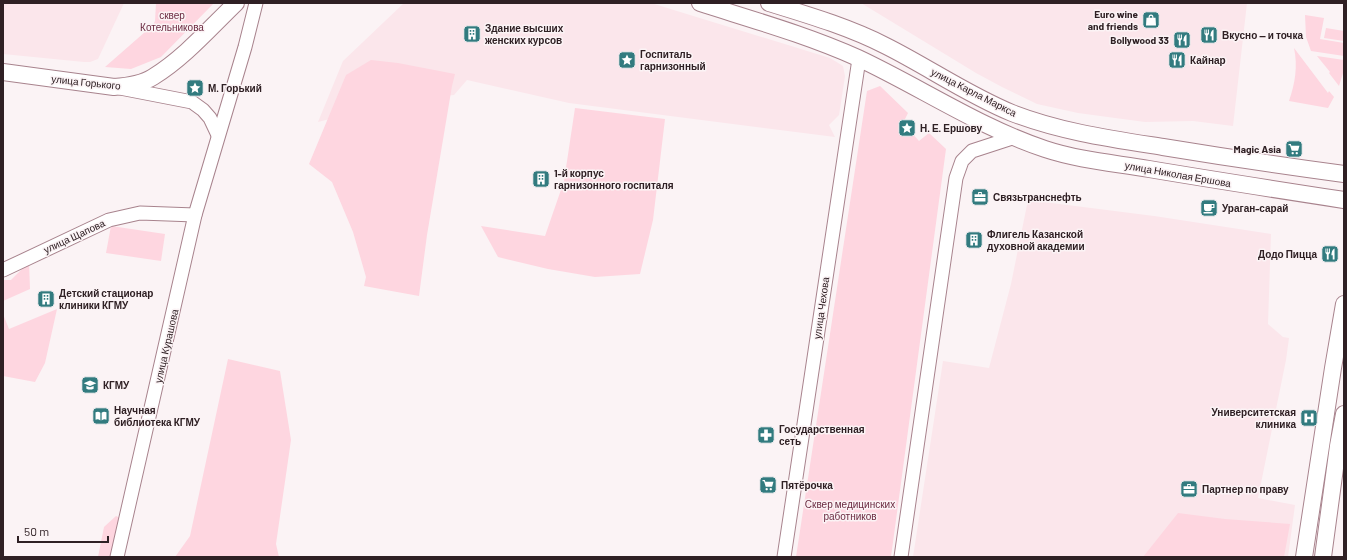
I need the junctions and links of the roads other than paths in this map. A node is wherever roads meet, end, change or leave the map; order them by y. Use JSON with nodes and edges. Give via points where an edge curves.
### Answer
{"nodes":[{"id":1,"x":236,"y":3,"type":"edge"},
{"id":2,"x":256,"y":3,"type":"edge"},
{"id":3,"x":700,"y":3,"type":"edge"},
{"id":4,"x":769,"y":3,"type":"edge"},
{"id":5,"x":859,"y":59,"type":"junction"},
{"id":6,"x":3,"y":72,"type":"edge"},
{"id":7,"x":114,"y":87,"type":"junction"},
{"id":8,"x":218,"y":135,"type":"junction"},
{"id":9,"x":1015,"y":137,"type":"junction"},
{"id":10,"x":1344,"y":174,"type":"edge"},
{"id":11,"x":1344,"y":200,"type":"edge"},
{"id":12,"x":195,"y":215,"type":"junction"},
{"id":13,"x":3,"y":270,"type":"edge"},
{"id":14,"x":1344,"y":304,"type":"edge"},
{"id":15,"x":1344,"y":414,"type":"edge"},
{"id":16,"x":117,"y":557,"type":"edge"},
{"id":17,"x":784,"y":557,"type":"edge"},
{"id":18,"x":901,"y":557,"type":"edge"},
{"id":19,"x":1304,"y":557,"type":"edge"},
{"id":20,"x":1323,"y":557,"type":"edge"}],
"edges":[{"from":1,"to":7,"type":"main road","name":"улица Горького","via":[[182,56],[152,78]]},
{"from":2,"to":8,"type":"street","name":"улица Курашова"},
{"from":3,"to":5,"type":"main road","via":[[818,41]]},
{"from":4,"to":10,"type":"main road","name":"улица Карла Маркса","via":[[820,19],[885,45],[983,99],[1044,124],[1092,135]]},
{"from":5,"to":9,"type":"main road"},
{"from":5,"to":17,"type":"street","name":"улица Чехова"},
{"from":6,"to":7,"type":"main road","name":"улица Горького"},
{"from":7,"to":8,"type":"street","via":[[192,102],[210,118]]},
{"from":8,"to":12,"type":"street","name":"улица Курашова"},
{"from":9,"to":11,"type":"main road","name":"улица Николая Ершова","via":[[1045,149],[1083,158]]},
{"from":9,"to":18,"type":"street","via":[[972,151],[962,161],[956,178]]},
{"from":12,"to":13,"type":"street","name":"улица Щапова","via":[[140,213],[109,220]]},
{"from":12,"to":16,"type":"street","name":"улица Курашова"},
{"from":14,"to":19,"type":"main road"},
{"from":15,"to":20,"type":"main road"}]}
